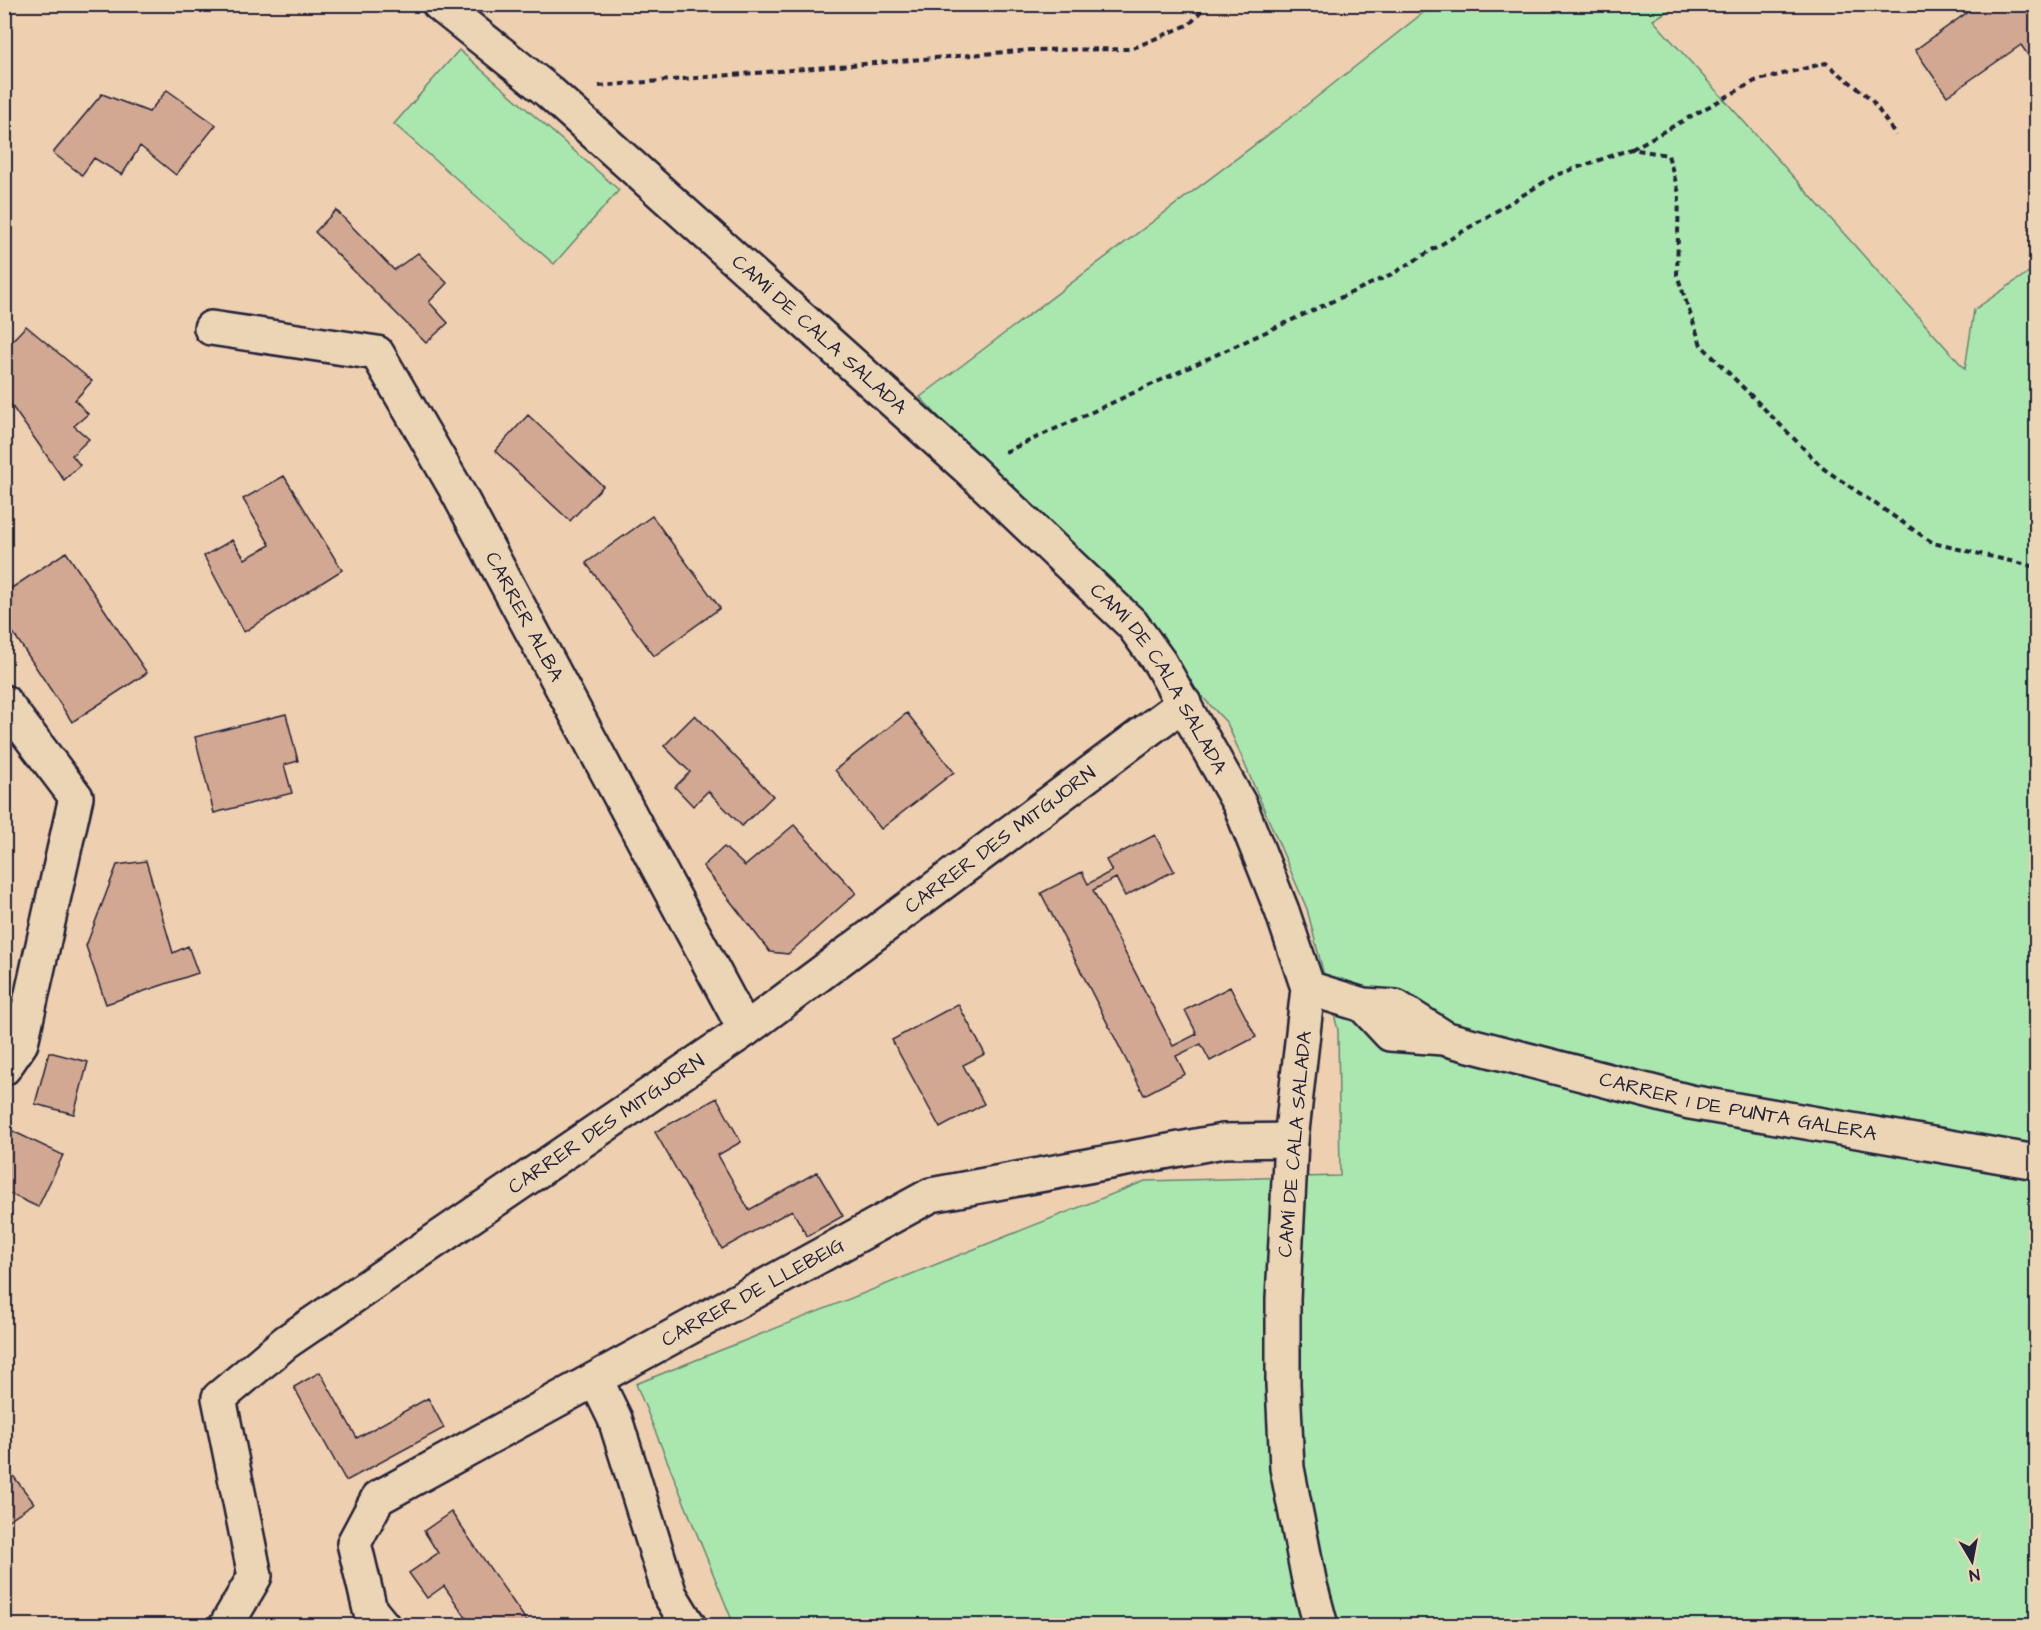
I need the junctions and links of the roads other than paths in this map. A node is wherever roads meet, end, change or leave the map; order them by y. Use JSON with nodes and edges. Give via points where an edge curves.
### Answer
{"nodes":[{"id":1,"x":439,"y":4,"type":"edge"},
{"id":2,"x":211,"y":328,"type":"dead end"},
{"id":3,"x":4,"y":702,"type":"edge"},
{"id":4,"x":1184,"y":703,"type":"junction"},
{"id":5,"x":1308,"y":988,"type":"junction"},
{"id":6,"x":745,"y":1030,"type":"junction"},
{"id":7,"x":4,"y":1068,"type":"edge"},
{"id":8,"x":1292,"y":1140,"type":"junction"},
{"id":9,"x":2037,"y":1162,"type":"edge"},
{"id":10,"x":596,"y":1380,"type":"junction"},
{"id":11,"x":226,"y":1626,"type":"edge"},
{"id":12,"x":383,"y":1626,"type":"edge"},
{"id":13,"x":689,"y":1626,"type":"edge"},
{"id":14,"x":1321,"y":1626,"type":"edge"}],
"edges":[{"from":1,"to":4,"type":"street","name":"CAMÍ DE CALA SALADA","via":[[548,91],[969,468],[1132,624]]},
{"from":2,"to":6,"type":"street","name":"CARRER ALBA","via":[[377,353],[456,489]]},
{"from":3,"to":7,"type":"street","via":[[76,797],[21,1043]]},
{"from":4,"to":5,"type":"street","name":"CAMÍ DE CALA SALADA","via":[[1240,805]]},
{"from":4,"to":6,"type":"street","name":"CARRER DES MITGJORN"},
{"from":5,"to":8,"type":"street","name":"CAMÍ DE CALA SALADA"},
{"from":5,"to":9,"type":"street","name":"CARRER 1 DE PUNTA GALERA","via":[[1363,1005],[1396,1007],[1443,1038],[1690,1102]]},
{"from":6,"to":11,"type":"street","name":"CARRER DES MITGJORN","via":[[286,1342],[219,1398],[255,1576]]},
{"from":8,"to":10,"type":"street","name":"CARRER DE LLEBEIG","via":[[1223,1141],[931,1196]]},
{"from":8,"to":14,"type":"street","name":"CAMÍ DE CALA SALADA","via":[[1283,1299],[1287,1468]]},
{"from":10,"to":12,"type":"street","name":"CARRER DE LLEBEIG","via":[[378,1498],[354,1543],[370,1610]]},
{"from":10,"to":13,"type":"street","via":[[615,1419],[670,1595]]}]}
